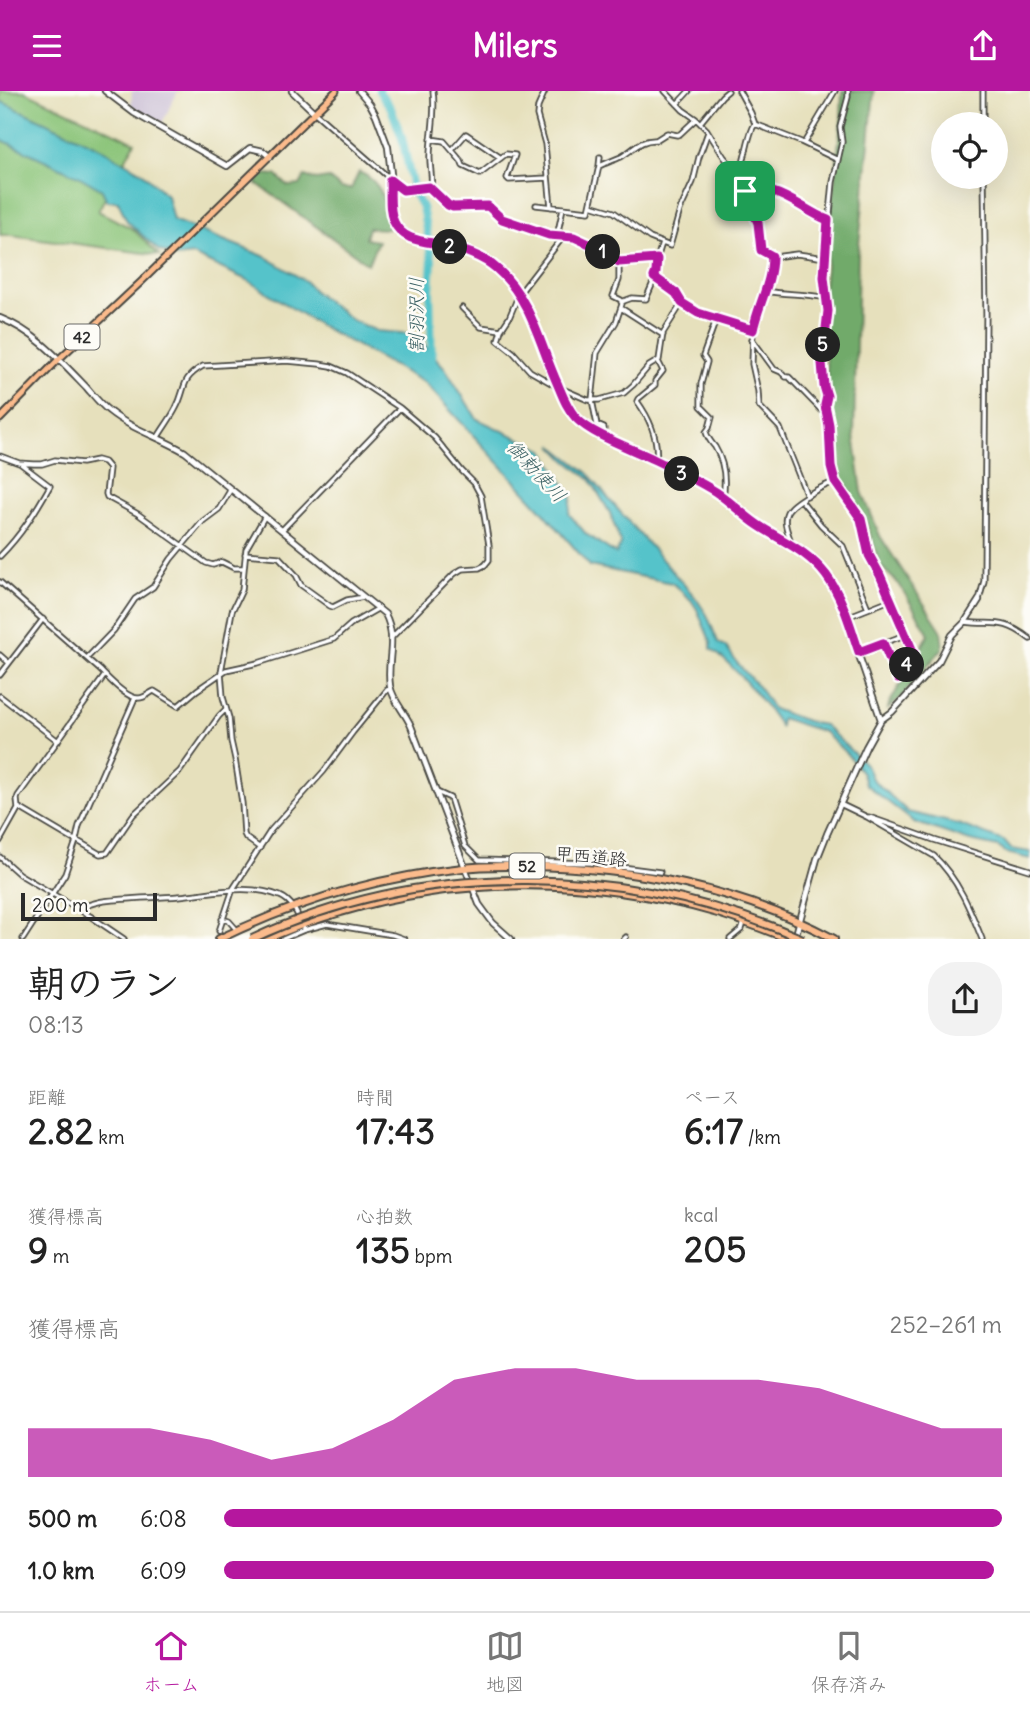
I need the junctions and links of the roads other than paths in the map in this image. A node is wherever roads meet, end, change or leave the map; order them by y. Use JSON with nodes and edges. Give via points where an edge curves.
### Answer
{"nodes":[{"id":1,"x":105,"y":91,"type":"edge"},
{"id":2,"x":292,"y":91,"type":"edge"},
{"id":3,"x":336,"y":91,"type":"edge"},
{"id":4,"x":359,"y":91,"type":"edge"},
{"id":5,"x":433,"y":91,"type":"edge"},
{"id":6,"x":545,"y":91,"type":"edge"},
{"id":7,"x":665,"y":91,"type":"edge"},
{"id":8,"x":689,"y":91,"type":"edge"},
{"id":9,"x":728,"y":91,"type":"edge"},
{"id":10,"x":739,"y":91,"type":"edge"},
{"id":11,"x":835,"y":91,"type":"edge"},
{"id":12,"x":848,"y":91,"type":"edge"},
{"id":13,"x":983,"y":91,"type":"edge"},
{"id":14,"x":677,"y":104,"type":"junction"},
{"id":15,"x":983,"y":112,"type":"edge"},
{"id":16,"x":314,"y":113,"type":"junction"},
{"id":17,"x":698,"y":121,"type":"junction"},
{"id":18,"x":755,"y":124,"type":"junction"},
{"id":19,"x":708,"y":132,"type":"junction"},
{"id":20,"x":431,"y":139,"type":"junction"},
{"id":21,"x":803,"y":143,"type":"junction"},
{"id":22,"x":452,"y":150,"type":"junction"},
{"id":23,"x":270,"y":157,"type":"junction"},
{"id":24,"x":600,"y":157,"type":"dead end"},
{"id":25,"x":501,"y":158,"type":"junction"},
{"id":26,"x":839,"y":161,"type":"junction"},
{"id":27,"x":599,"y":166,"type":"junction"},
{"id":28,"x":738,"y":174,"type":"junction"},
{"id":29,"x":547,"y":178,"type":"junction"},
{"id":30,"x":390,"y":180,"type":"junction"},
{"id":31,"x":430,"y":188,"type":"junction"},
{"id":32,"x":984,"y":189,"type":"edge"},
{"id":33,"x":745,"y":191,"type":"junction"},
{"id":34,"x":536,"y":205,"type":"dead end"},
{"id":35,"x":591,"y":205,"type":"junction"},
{"id":36,"x":551,"y":207,"type":"junction"},
{"id":37,"x":563,"y":208,"type":"junction"},
{"id":38,"x":828,"y":220,"type":"junction"},
{"id":39,"x":557,"y":236,"type":"junction"},
{"id":40,"x":563,"y":237,"type":"junction"},
{"id":41,"x":662,"y":243,"type":"junction"},
{"id":42,"x":772,"y":256,"type":"junction"},
{"id":43,"x":826,"y":258,"type":"junction"},
{"id":44,"x":657,"y":259,"type":"junction"},
{"id":45,"x":619,"y":262,"type":"junction"},
{"id":46,"x":655,"y":278,"type":"junction"},
{"id":47,"x":766,"y":291,"type":"junction"},
{"id":48,"x":519,"y":294,"type":"junction"},
{"id":49,"x":827,"y":298,"type":"junction"},
{"id":50,"x":621,"y":302,"type":"junction"},
{"id":51,"x":682,"y":303,"type":"junction"},
{"id":52,"x":462,"y":308,"type":"dead end"},
{"id":53,"x":621,"y":308,"type":"junction"},
{"id":54,"x":717,"y":317,"type":"junction"},
{"id":55,"x":0,"y":318,"type":"edge"},
{"id":56,"x":501,"y":330,"type":"junction"},
{"id":57,"x":753,"y":330,"type":"junction"},
{"id":58,"x":663,"y":335,"type":"junction"},
{"id":59,"x":752,"y":339,"type":"junction"},
{"id":60,"x":59,"y":359,"type":"junction"},
{"id":61,"x":658,"y":361,"type":"junction"},
{"id":62,"x":558,"y":387,"type":"junction"},
{"id":63,"x":592,"y":400,"type":"junction"},
{"id":64,"x":400,"y":408,"type":"junction"},
{"id":65,"x":826,"y":415,"type":"junction"},
{"id":66,"x":0,"y":419,"type":"edge"},
{"id":67,"x":604,"y":436,"type":"junction"},
{"id":68,"x":158,"y":437,"type":"junction"},
{"id":69,"x":0,"y":456,"type":"edge"},
{"id":70,"x":656,"y":460,"type":"junction"},
{"id":71,"x":19,"y":463,"type":"junction"},
{"id":72,"x":835,"y":482,"type":"junction"},
{"id":73,"x":231,"y":489,"type":"junction"},
{"id":74,"x":807,"y":496,"type":"junction"},
{"id":75,"x":723,"y":497,"type":"junction"},
{"id":76,"x":801,"y":500,"type":"junction"},
{"id":77,"x":265,"y":516,"type":"junction"},
{"id":78,"x":282,"y":530,"type":"junction"},
{"id":79,"x":792,"y":545,"type":"junction"},
{"id":80,"x":181,"y":547,"type":"junction"},
{"id":81,"x":246,"y":554,"type":"junction"},
{"id":82,"x":0,"y":556,"type":"edge"},
{"id":83,"x":244,"y":568,"type":"junction"},
{"id":84,"x":0,"y":582,"type":"edge"},
{"id":85,"x":365,"y":597,"type":"junction"},
{"id":86,"x":890,"y":600,"type":"junction"},
{"id":87,"x":979,"y":600,"type":"joint"},
{"id":88,"x":379,"y":608,"type":"junction"},
{"id":89,"x":868,"y":608,"type":"junction"},
{"id":90,"x":847,"y":617,"type":"junction"},
{"id":91,"x":43,"y":619,"type":"junction"},
{"id":92,"x":965,"y":622,"type":"junction"},
{"id":93,"x":905,"y":635,"type":"junction"},
{"id":94,"x":392,"y":637,"type":"junction"},
{"id":95,"x":1030,"y":639,"type":"edge"},
{"id":96,"x":883,"y":643,"type":"junction"},
{"id":97,"x":859,"y":652,"type":"junction"},
{"id":98,"x":0,"y":655,"type":"edge"},
{"id":99,"x":87,"y":658,"type":"junction"},
{"id":100,"x":9,"y":663,"type":"junction"},
{"id":101,"x":221,"y":672,"type":"junction"},
{"id":102,"x":0,"y":675,"type":"edge"},
{"id":103,"x":105,"y":675,"type":"junction"},
{"id":104,"x":391,"y":689,"type":"junction"},
{"id":105,"x":0,"y":696,"type":"edge"},
{"id":106,"x":135,"y":698,"type":"junction"},
{"id":107,"x":226,"y":709,"type":"junction"},
{"id":108,"x":881,"y":720,"type":"junction"},
{"id":109,"x":58,"y":741,"type":"junction"},
{"id":110,"x":435,"y":791,"type":"junction"},
{"id":111,"x":841,"y":801,"type":"junction"},
{"id":112,"x":18,"y":807,"type":"junction"},
{"id":113,"x":867,"y":817,"type":"junction"},
{"id":114,"x":76,"y":840,"type":"junction"},
{"id":115,"x":0,"y":841,"type":"edge"},
{"id":116,"x":260,"y":848,"type":"junction"},
{"id":117,"x":0,"y":857,"type":"edge"},
{"id":118,"x":466,"y":867,"type":"junction"},
{"id":119,"x":1030,"y":870,"type":"edge"},
{"id":120,"x":660,"y":872,"type":"dead end"},
{"id":121,"x":473,"y":888,"type":"junction"},
{"id":122,"x":233,"y":889,"type":"junction"},
{"id":123,"x":53,"y":894,"type":"junction"},
{"id":124,"x":294,"y":907,"type":"junction"},
{"id":125,"x":78,"y":908,"type":"junction"},
{"id":126,"x":222,"y":919,"type":"junction"},
{"id":127,"x":744,"y":922,"type":"junction"},
{"id":128,"x":799,"y":923,"type":"junction"},
{"id":129,"x":303,"y":927,"type":"junction"},
{"id":130,"x":219,"y":930,"type":"dead end"},
{"id":131,"x":237,"y":930,"type":"junction"},
{"id":132,"x":23,"y":939,"type":"edge"},
{"id":133,"x":124,"y":939,"type":"edge"},
{"id":134,"x":219,"y":939,"type":"edge"},
{"id":135,"x":252,"y":939,"type":"edge"},
{"id":136,"x":266,"y":939,"type":"edge"},
{"id":137,"x":283,"y":939,"type":"edge"},
{"id":138,"x":404,"y":939,"type":"edge"},
{"id":139,"x":512,"y":939,"type":"edge"},
{"id":140,"x":730,"y":939,"type":"edge"},
{"id":141,"x":789,"y":939,"type":"edge"},
{"id":142,"x":795,"y":939,"type":"edge"},
{"id":143,"x":803,"y":939,"type":"edge"},
{"id":144,"x":834,"y":939,"type":"edge"},
{"id":145,"x":982,"y":939,"type":"edge"}],
"edges":[{"from":1,"to":23,"type":"street","via":[[134,113],[227,166],[250,148]]},
{"from":2,"to":16,"type":"street"},
{"from":3,"to":16,"type":"main road","number":"42"},
{"from":4,"to":30,"type":"street","via":[[380,124],[388,147]]},
{"from":5,"to":20,"type":"street"},
{"from":6,"to":29,"type":"street","via":[[537,115]]},
{"from":7,"to":14,"type":"street"},
{"from":8,"to":14,"type":"street"},
{"from":9,"to":17,"type":"street"},
{"from":10,"to":18,"type":"street"},
{"from":11,"to":21,"type":"street"},
{"from":12,"to":26,"type":"street"},
{"from":13,"to":15,"type":"street"},
{"from":14,"to":17,"type":"street"},
{"from":16,"to":23,"type":"main road","number":"42"},
{"from":16,"to":30,"type":"street"},
{"from":17,"to":19,"type":"street"},
{"from":17,"to":27,"type":"street","via":[[677,135],[667,133],[640,143]]},
{"from":18,"to":21,"type":"street"},
{"from":18,"to":28,"type":"street"},
{"from":19,"to":28,"type":"street"},
{"from":19,"to":41,"type":"street","via":[[670,246]]},
{"from":20,"to":22,"type":"street","via":[[444,141]]},
{"from":20,"to":31,"type":"street"},
{"from":21,"to":26,"type":"street"},
{"from":22,"to":25,"type":"street","via":[[466,134]]},
{"from":22,"to":25,"type":"street","via":[[463,166],[480,174]]},
{"from":23,"to":60,"type":"main road","number":"42"},
{"from":24,"to":27,"type":"street"},
{"from":25,"to":29,"type":"street","via":[[515,155],[509,180]]},
{"from":26,"to":38,"type":"street"},
{"from":27,"to":35,"type":"street"},
{"from":28,"to":33,"type":"street"},
{"from":29,"to":36,"type":"street"},
{"from":30,"to":31,"type":"street","via":[[407,191]]},
{"from":30,"to":48,"type":"street","via":[[394,222],[406,235],[478,256],[496,267]]},
{"from":31,"to":39,"type":"street","via":[[453,207],[488,206],[502,219]]},
{"from":32,"to":87,"type":"street","via":[[984,581]]},
{"from":33,"to":38,"type":"street","via":[[774,192]]},
{"from":33,"to":42,"type":"street","via":[[758,223],[761,250]]},
{"from":34,"to":36,"type":"street"},
{"from":35,"to":37,"type":"street","via":[[589,211]]},
{"from":35,"to":41,"type":"street","via":[[614,212]]},
{"from":36,"to":37,"type":"street"},
{"from":37,"to":39,"type":"street"},
{"from":38,"to":43,"type":"street"},
{"from":39,"to":40,"type":"street"},
{"from":40,"to":45,"type":"street","via":[[583,241]]},
{"from":40,"to":48,"type":"street"},
{"from":41,"to":44,"type":"street"},
{"from":42,"to":43,"type":"street"},
{"from":42,"to":47,"type":"street"},
{"from":43,"to":49,"type":"street"},
{"from":44,"to":45,"type":"street"},
{"from":44,"to":46,"type":"street"},
{"from":45,"to":50,"type":"street","via":[[620,280],[613,296]]},
{"from":46,"to":50,"type":"street","via":[[646,299],[632,297]]},
{"from":46,"to":51,"type":"street"},
{"from":47,"to":49,"type":"street"},
{"from":47,"to":57,"type":"street"},
{"from":48,"to":56,"type":"street"},
{"from":48,"to":62,"type":"street"},
{"from":49,"to":65,"type":"street","via":[[822,363]]},
{"from":50,"to":53,"type":"street"},
{"from":51,"to":54,"type":"street"},
{"from":51,"to":58,"type":"street"},
{"from":52,"to":56,"type":"street","via":[[481,327]]},
{"from":53,"to":58,"type":"street"},
{"from":53,"to":63,"type":"street","via":[[597,353]]},
{"from":54,"to":57,"type":"street"},
{"from":54,"to":75,"type":"street","via":[[703,356],[707,362],[701,406],[712,417],[706,432],[724,472]]},
{"from":55,"to":60,"type":"street","via":[[28,331]]},
{"from":56,"to":62,"type":"street","via":[[498,340],[530,371]]},
{"from":57,"to":59,"type":"street"},
{"from":58,"to":61,"type":"street"},
{"from":59,"to":65,"type":"street","via":[[774,369],[789,377]]},
{"from":59,"to":74,"type":"street","via":[[759,405],[780,428]]},
{"from":60,"to":66,"type":"main road","number":"42"},
{"from":60,"to":68,"type":"street","via":[[107,410]]},
{"from":61,"to":63,"type":"street","via":[[624,393]]},
{"from":61,"to":70,"type":"street","via":[[663,371],[638,399],[650,421]]},
{"from":62,"to":63,"type":"street"},
{"from":62,"to":67,"type":"street","via":[[578,419]]},
{"from":63,"to":67,"type":"street","via":[[595,421],[604,428]]},
{"from":64,"to":68,"type":"street","via":[[347,373],[319,364],[287,361],[203,366],[183,384],[180,399]]},
{"from":64,"to":78,"type":"street"},
{"from":64,"to":94,"type":"street","via":[[435,438],[478,490],[489,560],[479,568],[454,574]]},
{"from":65,"to":72,"type":"street"},
{"from":67,"to":70,"type":"street"},
{"from":68,"to":73,"type":"street"},
{"from":69,"to":71,"type":"street"},
{"from":70,"to":75,"type":"street"},
{"from":71,"to":80,"type":"street","via":[[104,462],[107,497]]},
{"from":71,"to":82,"type":"street","via":[[50,486],[29,523]]},
{"from":72,"to":74,"type":"street"},
{"from":72,"to":86,"type":"street","via":[[861,519],[867,548]]},
{"from":73,"to":77,"type":"street"},
{"from":73,"to":80,"type":"street","via":[[219,509]]},
{"from":74,"to":76,"type":"street"},
{"from":75,"to":79,"type":"street"},
{"from":76,"to":79,"type":"street","via":[[787,512]]},
{"from":76,"to":89,"type":"street","via":[[843,546]]},
{"from":77,"to":78,"type":"street"},
{"from":77,"to":81,"type":"street"},
{"from":78,"to":85,"type":"street"},
{"from":79,"to":90,"type":"street","via":[[827,576]]},
{"from":80,"to":83,"type":"street","via":[[209,565],[222,562]]},
{"from":80,"to":99,"type":"street","via":[[153,587],[135,599]]},
{"from":81,"to":83,"type":"street"},
{"from":81,"to":85,"type":"street","via":[[279,557],[301,585],[330,606]]},
{"from":83,"to":101,"type":"street"},
{"from":84,"to":91,"type":"street"},
{"from":85,"to":88,"type":"street"},
{"from":86,"to":89,"type":"street"},
{"from":86,"to":93,"type":"street"},
{"from":87,"to":92,"type":"street"},
{"from":88,"to":94,"type":"street"},
{"from":88,"to":101,"type":"street","via":[[334,639]]},
{"from":89,"to":90,"type":"street"},
{"from":90,"to":97,"type":"street"},
{"from":91,"to":99,"type":"street"},
{"from":91,"to":100,"type":"street"},
{"from":92,"to":95,"type":"street","via":[[1001,623]]},
{"from":92,"to":108,"type":"street","via":[[952,635],[939,661]]},
{"from":93,"to":96,"type":"street"},
{"from":93,"to":96,"type":"street","via":[[914,654],[898,679]]},
{"from":94,"to":104,"type":"street"},
{"from":96,"to":97,"type":"street"},
{"from":97,"to":108,"type":"street"},
{"from":98,"to":100,"type":"street"},
{"from":99,"to":103,"type":"street"},
{"from":100,"to":102,"type":"street"},
{"from":101,"to":106,"type":"street","via":[[180,705],[154,691],[143,699]]},
{"from":101,"to":107,"type":"street"},
{"from":103,"to":106,"type":"street"},
{"from":103,"to":109,"type":"street"},
{"from":104,"to":110,"type":"street","via":[[408,718]]},
{"from":104,"to":116,"type":"street"},
{"from":105,"to":109,"type":"street"},
{"from":106,"to":114,"type":"street"},
{"from":107,"to":114,"type":"street","via":[[180,771],[134,815],[107,853],[100,854]]},
{"from":107,"to":116,"type":"street","via":[[244,834]]},
{"from":108,"to":111,"type":"street"},
{"from":109,"to":112,"type":"street","via":[[18,796]]},
{"from":110,"to":118,"type":"street"},
{"from":110,"to":120,"type":"street","via":[[450,798],[465,846],[479,860],[592,863]]},
{"from":111,"to":113,"type":"street"},
{"from":111,"to":128,"type":"street","via":[[817,859]]},
{"from":112,"to":114,"type":"street"},
{"from":112,"to":115,"type":"street"},
{"from":113,"to":119,"type":"street"},
{"from":113,"to":145,"type":"street","via":[[938,859],[968,904]]},
{"from":114,"to":123,"type":"street"},
{"from":116,"to":122,"type":"street"},
{"from":117,"to":123,"type":"street"},
{"from":118,"to":121,"type":"street"},
{"from":118,"to":124,"type":"highway","name":"甲西道路","number":"52","via":[[376,883]]},
{"from":118,"to":128,"type":"highway","name":"甲西道路","number":"52","via":[[623,873],[734,898]]},
{"from":121,"to":127,"type":"highway","name":"甲西道路","number":"52","via":[[545,885],[612,890],[686,904]]},
{"from":121,"to":129,"type":"highway","name":"甲西道路","number":"52","via":[[381,902]]},
{"from":121,"to":139,"type":"street","via":[[486,914]]},
{"from":122,"to":124,"type":"street","via":[[281,897]]},
{"from":122,"to":125,"type":"street","via":[[102,901]]},
{"from":122,"to":126,"type":"street"},
{"from":123,"to":125,"type":"street"},
{"from":123,"to":132,"type":"street"},
{"from":124,"to":129,"type":"street"},
{"from":124,"to":131,"type":"highway","name":"甲西道路","number":"52"},
{"from":125,"to":133,"type":"street"},
{"from":126,"to":130,"type":"street"},
{"from":126,"to":131,"type":"street"},
{"from":127,"to":140,"type":"street"},
{"from":127,"to":141,"type":"highway","name":"甲西道路","number":"52"},
{"from":128,"to":142,"type":"street"},
{"from":128,"to":144,"type":"highway","name":"甲西道路","number":"52"},
{"from":129,"to":136,"type":"highway","name":"甲西道路","number":"52"},
{"from":129,"to":137,"type":"street"},
{"from":129,"to":138,"type":"street","via":[[327,924]]},
{"from":131,"to":134,"type":"highway","name":"甲西道路","number":"52"},
{"from":135,"to":143,"type":"highway","bridge":true,"via":[[341,906],[426,887],[544,880],[664,894]]}]}
